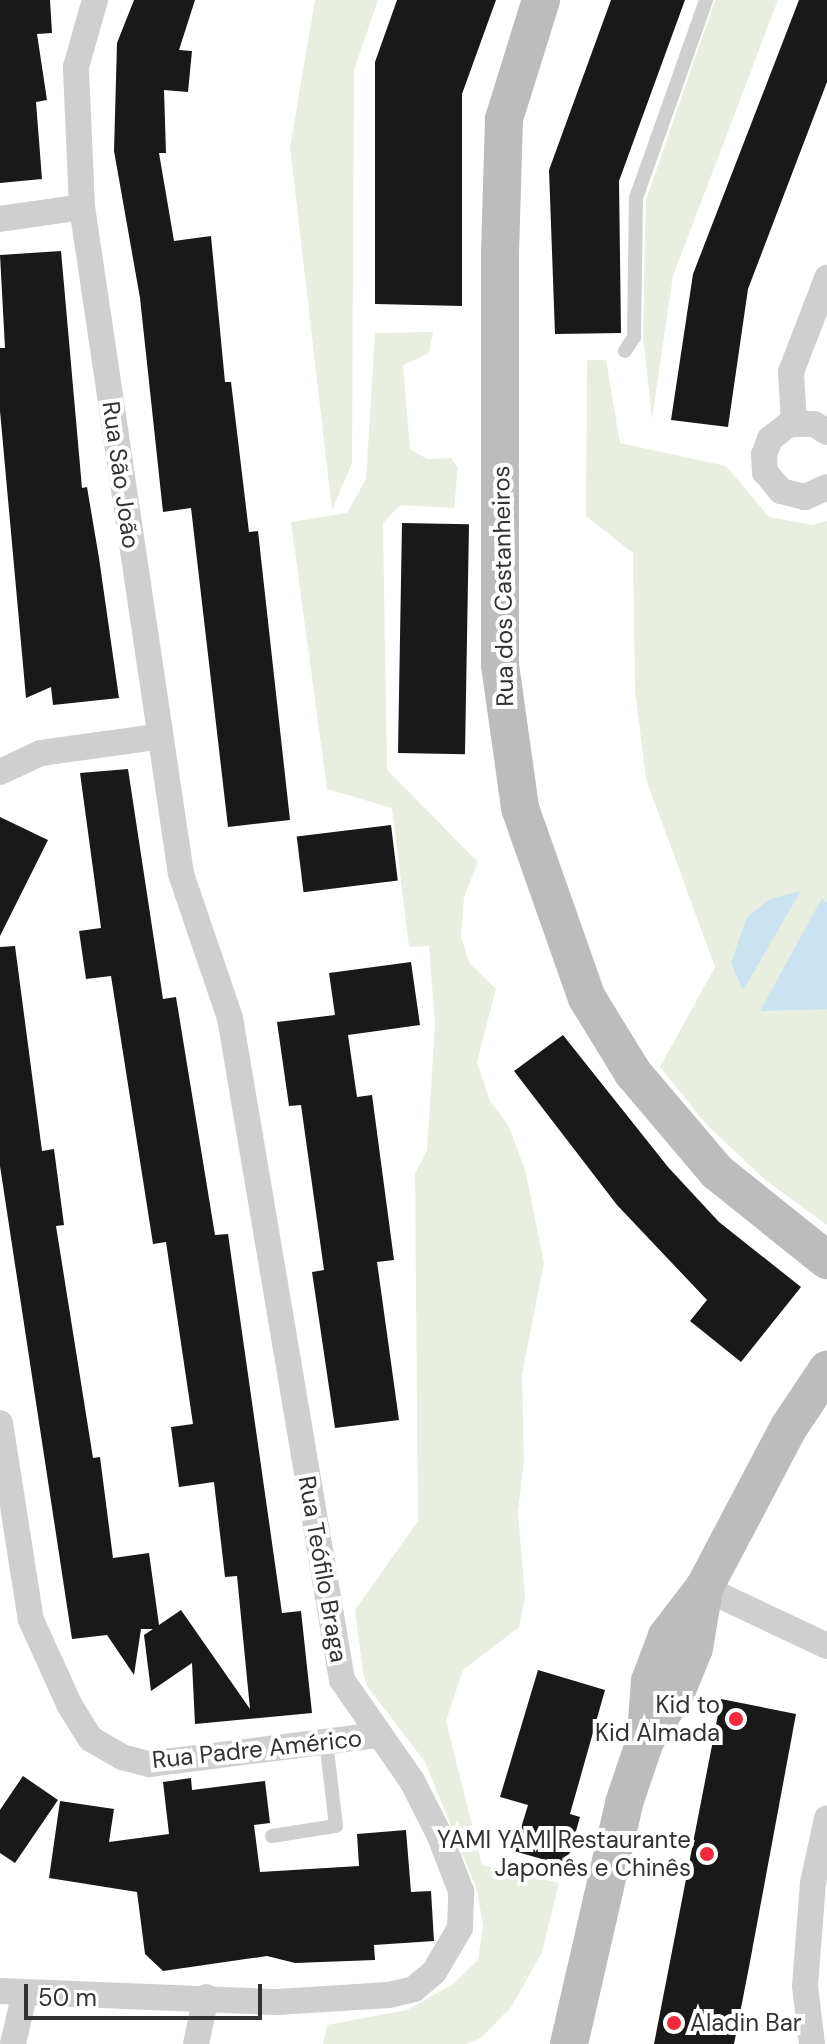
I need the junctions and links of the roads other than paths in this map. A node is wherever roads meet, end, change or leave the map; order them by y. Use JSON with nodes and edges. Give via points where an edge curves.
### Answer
{"nodes":[{"id":1,"x":95,"y":0,"type":"edge"},
{"id":2,"x":541,"y":0,"type":"edge"},
{"id":3,"x":706,"y":0,"type":"edge"},
{"id":4,"x":82,"y":207,"type":"junction"},
{"id":5,"x":0,"y":219,"type":"edge"},
{"id":6,"x":827,"y":278,"type":"edge"},
{"id":7,"x":625,"y":351,"type":"dead end"},
{"id":8,"x":794,"y":423,"type":"junction"},
{"id":9,"x":827,"y":432,"type":"edge"},
{"id":10,"x":827,"y":487,"type":"edge"},
{"id":11,"x":157,"y":737,"type":"junction"},
{"id":12,"x":0,"y":772,"type":"edge"},
{"id":13,"x":205,"y":948,"type":"joint"},
{"id":14,"x":827,"y":1260,"type":"edge"},
{"id":15,"x":827,"y":1370,"type":"edge"},
{"id":16,"x":0,"y":1423,"type":"edge"},
{"id":17,"x":704,"y":1588,"type":"junction"},
{"id":18,"x":827,"y":1646,"type":"edge"},
{"id":19,"x":377,"y":1735,"type":"junction"},
{"id":20,"x":326,"y":1741,"type":"junction"},
{"id":21,"x":827,"y":1818,"type":"edge"},
{"id":22,"x":272,"y":1836,"type":"dead end"},
{"id":23,"x":13,"y":1992,"type":"edge"},
{"id":24,"x":206,"y":1997,"type":"junction"},
{"id":25,"x":13,"y":2044,"type":"edge"},
{"id":26,"x":196,"y":2044,"type":"edge"},
{"id":27,"x":569,"y":2044,"type":"edge"},
{"id":28,"x":812,"y":2044,"type":"edge"}],
"edges":[{"from":1,"to":4,"type":"street","name":"Rua São João","via":[[76,67]]},
{"from":2,"to":14,"type":"street","name":"Rua dos Castanheiros","via":[[504,119],[500,253],[500,665],[520,808],[587,998],[633,1073],[717,1172]]},
{"from":3,"to":7,"type":"lane","via":[[636,198],[634,337]]},
{"from":4,"to":5,"type":"street"},
{"from":4,"to":11,"type":"street","name":"Rua São João"},
{"from":6,"to":8,"type":"street","via":[[791,372]]},
{"from":8,"to":9,"type":"street","via":[[814,424]]},
{"from":8,"to":10,"type":"street","via":[[775,433],[766,447],[769,479],[797,497]]},
{"from":11,"to":12,"type":"street","via":[[41,753]]},
{"from":11,"to":13,"type":"street","name":"Rua São João","via":[[181,874]]},
{"from":13,"to":19,"type":"street","name":"Rua Teófilo Braga","via":[[230,1018],[342,1680]]},
{"from":15,"to":17,"type":"street","via":[[789,1427]]},
{"from":16,"to":20,"type":"street","name":"Rua Padre Américo","via":[[31,1620],[91,1739],[122,1757],[149,1764]]},
{"from":17,"to":18,"type":"street"},
{"from":17,"to":27,"type":"street","via":[[667,1636],[650,1681],[645,1741],[598,1898]]},
{"from":19,"to":20,"type":"street","name":"Rua Padre Américo"},
{"from":19,"to":24,"type":"street","name":"Rua Teófilo Braga","via":[[412,1781],[461,1891],[460,1928],[450,1951],[414,1989],[389,1995],[293,2002]]},
{"from":20,"to":22,"type":"lane","via":[[336,1826]]},
{"from":21,"to":28,"type":"street","via":[[813,1883],[805,1986]]},
{"from":23,"to":24,"type":"street","name":"Rua Teófilo Braga"},
{"from":23,"to":25,"type":"street"},
{"from":24,"to":26,"type":"street"}]}
